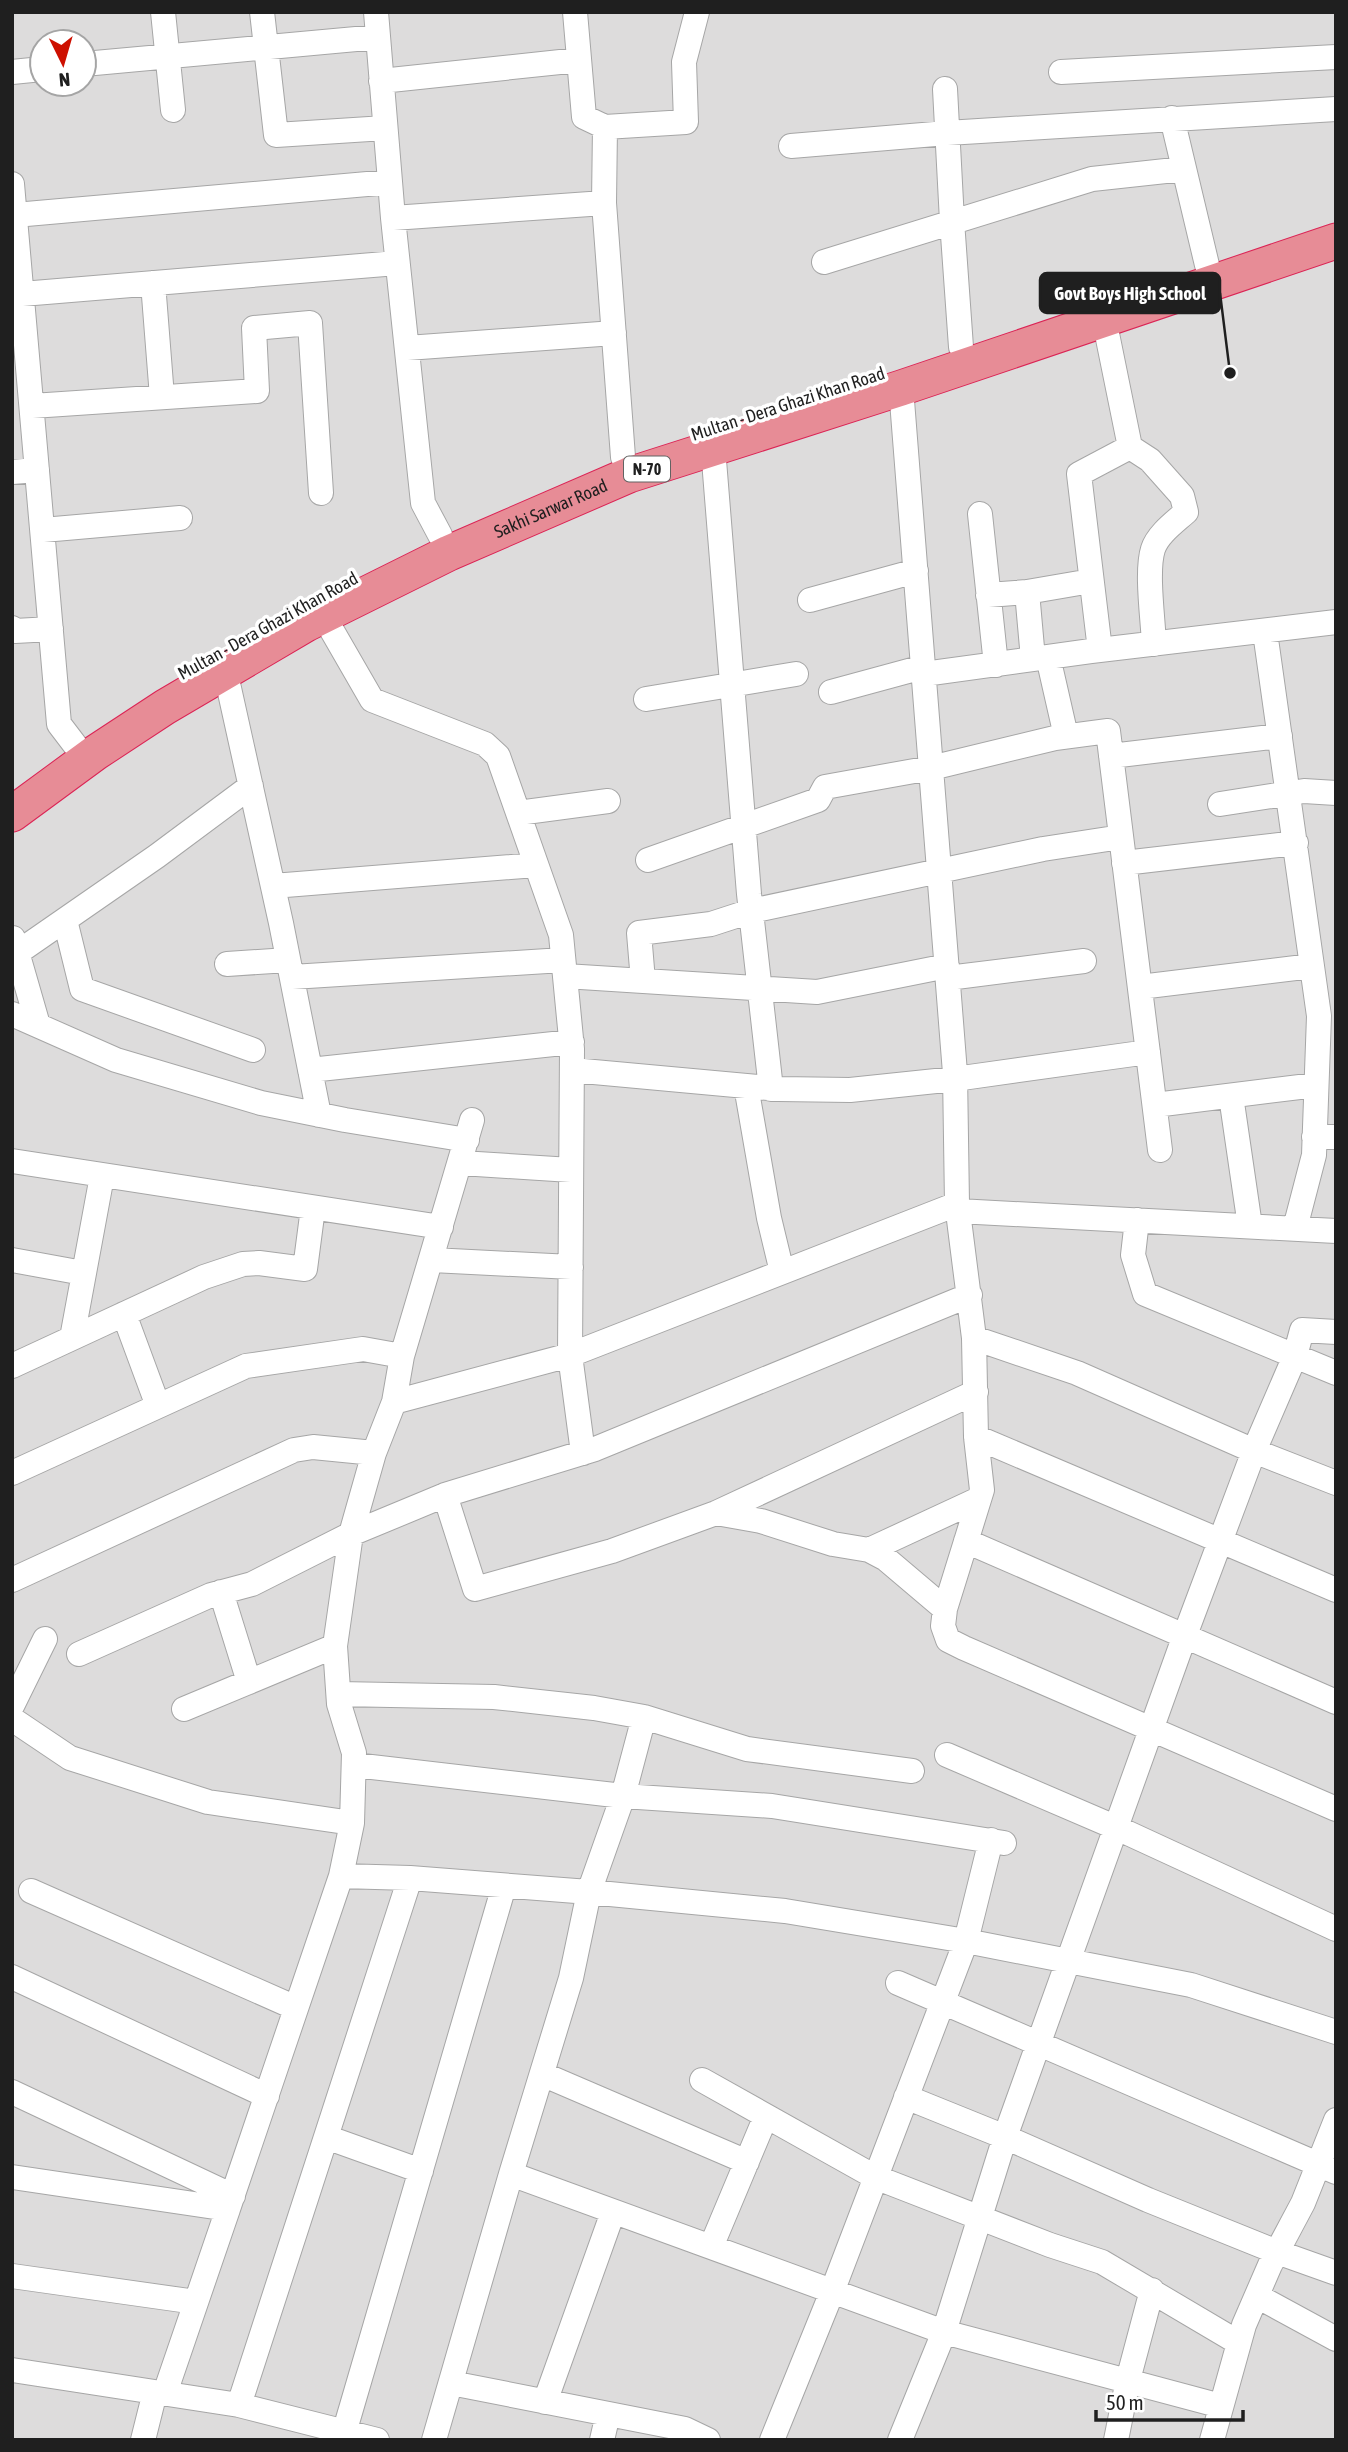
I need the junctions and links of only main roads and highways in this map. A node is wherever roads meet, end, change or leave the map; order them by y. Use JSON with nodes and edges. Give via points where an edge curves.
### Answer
{"nodes":[{"id":1,"x":1336,"y":222,"type":"edge"},
{"id":2,"x":1336,"y":241,"type":"edge"},
{"id":3,"x":626,"y":466,"type":"junction"},
{"id":4,"x":159,"y":698,"type":"junction"},
{"id":5,"x":12,"y":789,"type":"edge"},
{"id":6,"x":12,"y":814,"type":"edge"}],
"edges":[{"from":1,"to":3,"type":"highway","name":"Multan - Dera Ghazi Khan Road","number":"N-70"},
{"from":2,"to":3,"type":"highway","name":"Sakhi Sarwar Road","number":"N-70","via":[[713,448]]},
{"from":3,"to":4,"type":"highway","name":"Sakhi Sarwar Road","number":"N-70","via":[[323,615],[225,670]]},
{"from":3,"to":4,"type":"highway","name":"Multan - Dera Ghazi Khan Road","number":"N-70","via":[[440,535],[270,620]]},
{"from":4,"to":5,"type":"highway","name":"Multan - Dera Ghazi Khan Road","number":"N-70","via":[[75,745]]},
{"from":4,"to":6,"type":"highway","name":"Sakhi Sarwar Road","number":"N-70","via":[[95,753]]}]}
